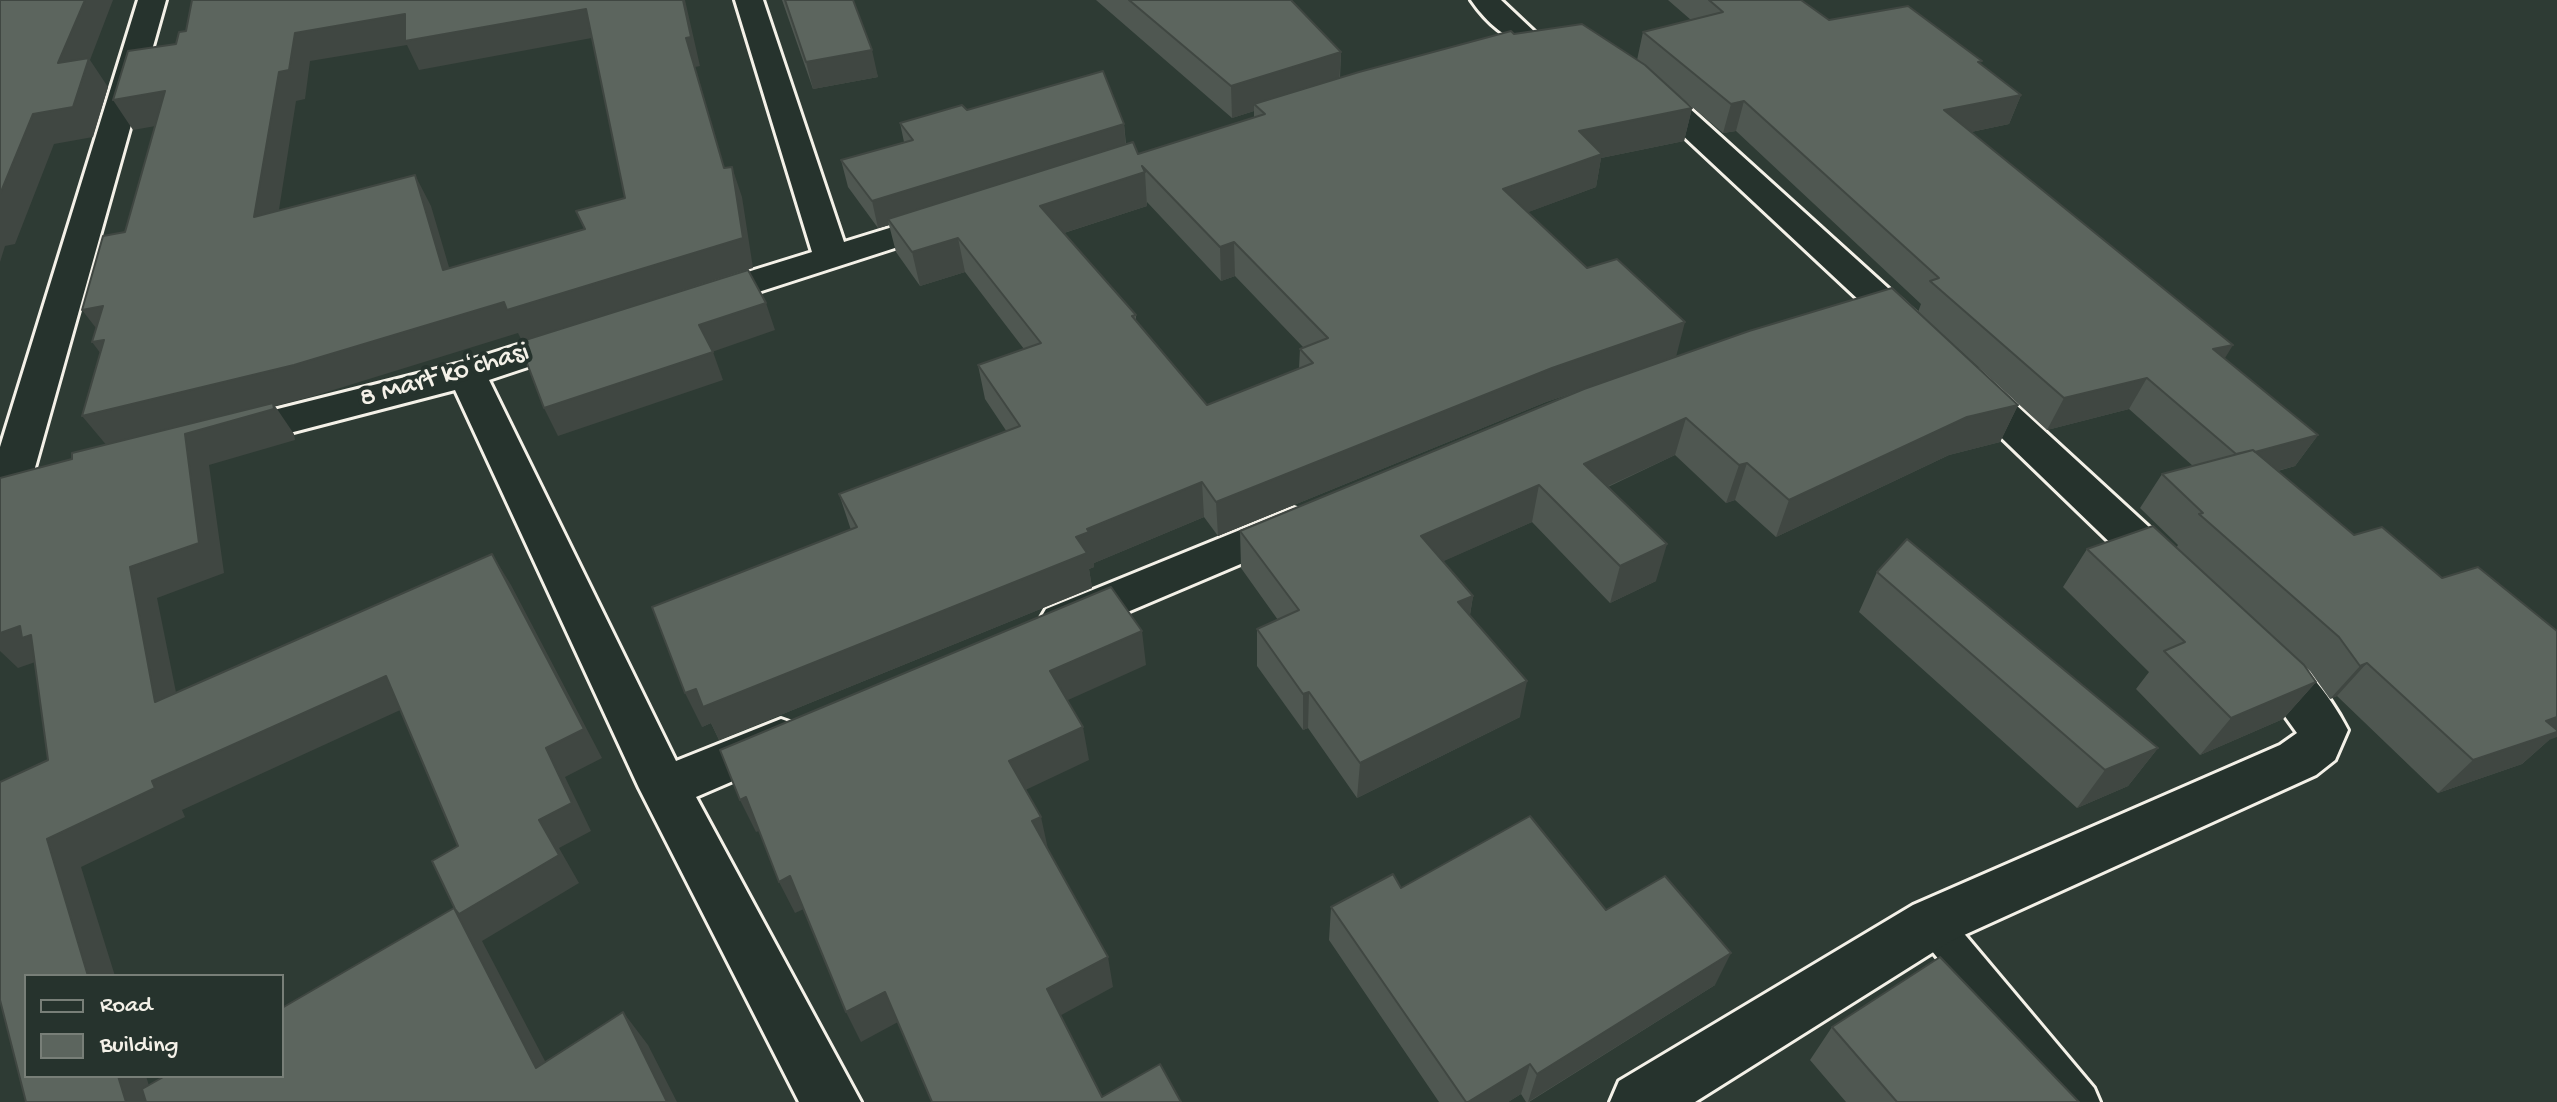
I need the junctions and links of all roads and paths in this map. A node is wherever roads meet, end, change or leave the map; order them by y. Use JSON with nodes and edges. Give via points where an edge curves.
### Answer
{"nodes":[{"id":1,"x":152,"y":0,"type":"edge"},
{"id":2,"x":749,"y":0,"type":"edge"},
{"id":3,"x":1485,"y":0,"type":"edge"},
{"id":4,"x":1523,"y":41,"type":"edge"},
{"id":5,"x":1616,"y":61,"type":"edge"},
{"id":6,"x":980,"y":210,"type":"edge"},
{"id":7,"x":831,"y":256,"type":"junction"},
{"id":8,"x":1888,"y":307,"type":"junction"},
{"id":9,"x":664,"y":310,"type":"edge"},
{"id":10,"x":1845,"y":320,"type":"edge"},
{"id":11,"x":618,"y":325,"type":"edge"},
{"id":12,"x":467,"y":374,"type":"junction"},
{"id":13,"x":203,"y":441,"type":"edge"},
{"id":14,"x":15,"y":487,"type":"edge"},
{"id":15,"x":1330,"y":509,"type":"edge"},
{"id":16,"x":2199,"y":600,"type":"edge"},
{"id":17,"x":2233,"y":633,"type":"edge"},
{"id":18,"x":1026,"y":636,"type":"edge"},
{"id":19,"x":823,"y":721,"type":"edge"},
{"id":20,"x":664,"y":788,"type":"junction"},
{"id":21,"x":1932,"y":923,"type":"junction"},
{"id":22,"x":831,"y":1102,"type":"edge"},
{"id":23,"x":1640,"y":1102,"type":"edge"},
{"id":24,"x":2080,"y":1102,"type":"edge"}],
"edges":[{"from":1,"to":14,"type":"street"},
{"from":2,"to":7,"type":"street"},
{"from":3,"to":4,"type":"street"},
{"from":5,"to":8,"type":"street"},
{"from":6,"to":7,"type":"street"},
{"from":7,"to":9,"type":"street"},
{"from":8,"to":10,"type":"street"},
{"from":8,"to":16,"type":"street"},
{"from":11,"to":12,"type":"street","name":"8 Mart koʻchasi"},
{"from":12,"to":13,"type":"street","name":"8 Mart koʻchasi"},
{"from":12,"to":20,"type":"street"},
{"from":15,"to":18,"type":"street"},
{"from":17,"to":21,"type":"street","via":[[2311,710],[2323,730],[2317,746],[2298,760]]},
{"from":19,"to":20,"type":"street"},
{"from":20,"to":22,"type":"street"},
{"from":21,"to":23,"type":"street"},
{"from":21,"to":24,"type":"lane"}]}
